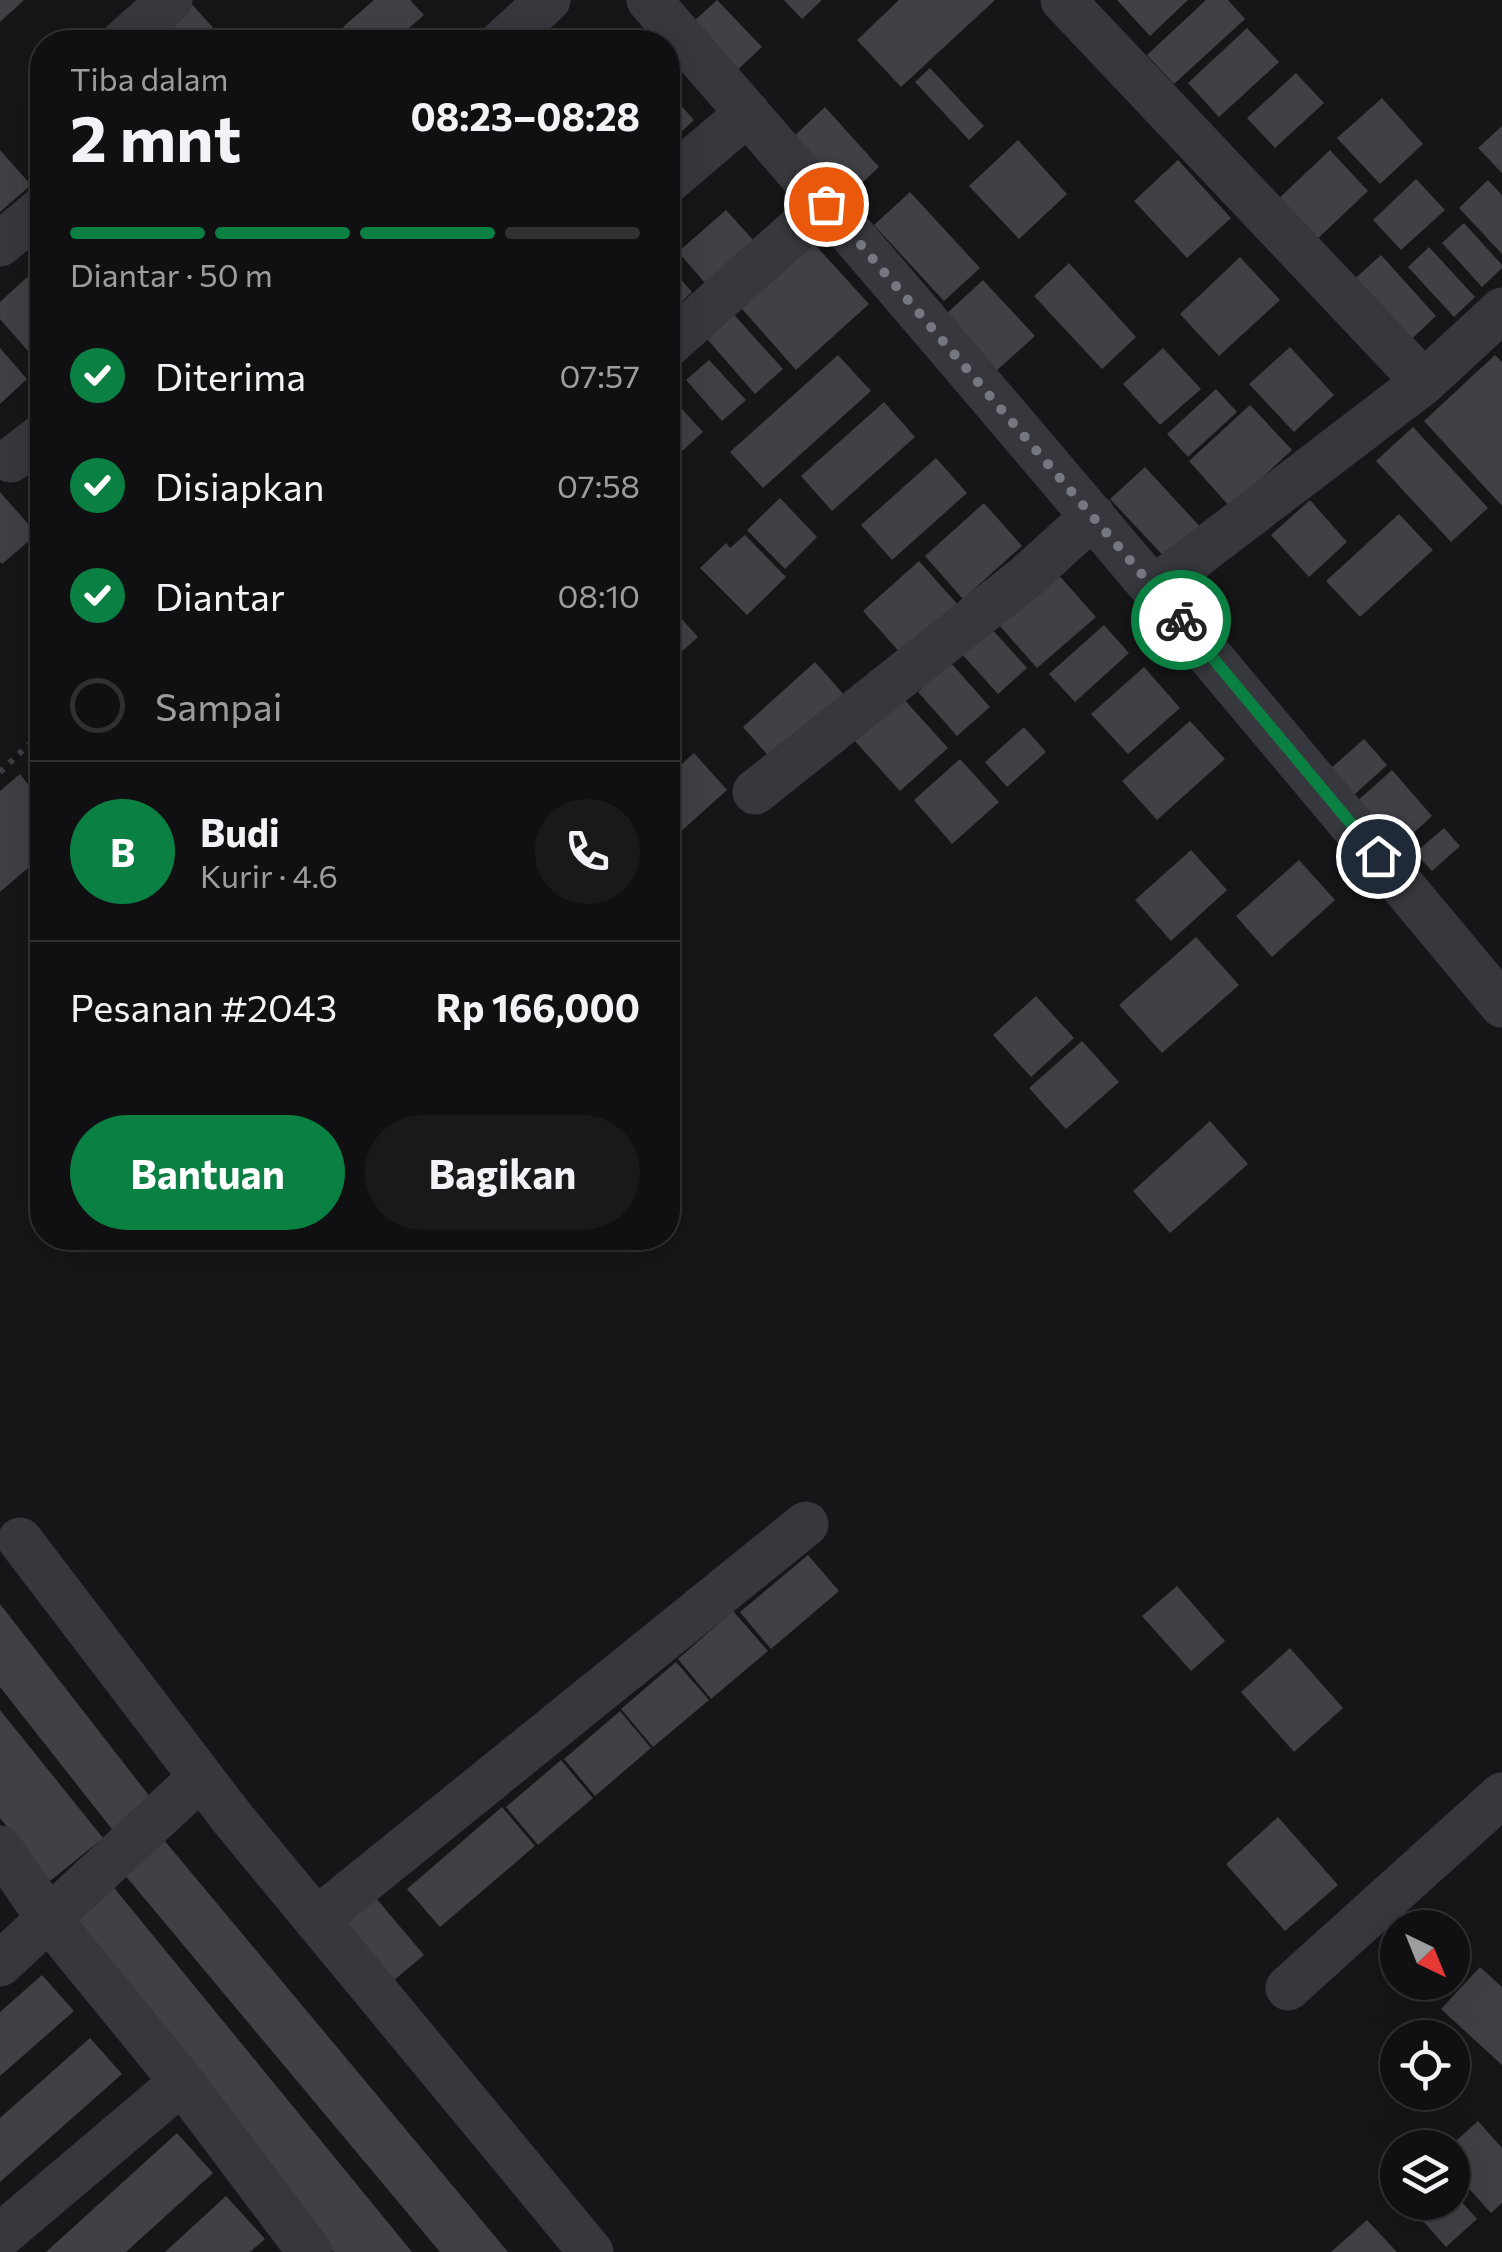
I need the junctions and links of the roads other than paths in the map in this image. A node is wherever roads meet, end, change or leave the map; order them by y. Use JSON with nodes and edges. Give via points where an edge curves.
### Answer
{"nodes":[{"id":1,"x":170,"y":0,"type":"edge"},
{"id":2,"x":548,"y":0,"type":"edge"},
{"id":3,"x":649,"y":0,"type":"edge"},
{"id":4,"x":1064,"y":0,"type":"edge"},
{"id":5,"x":136,"y":30,"type":"edge"},
{"id":6,"x":515,"y":30,"type":"edge"},
{"id":7,"x":675,"y":30,"type":"edge"},
{"id":8,"x":680,"y":35,"type":"edge"},
{"id":9,"x":748,"y":113,"type":"junction"},
{"id":10,"x":680,"y":171,"type":"edge"},
{"id":11,"x":826,"y":204,"type":"junction"},
{"id":12,"x":30,"y":219,"type":"edge"},
{"id":13,"x":0,"y":244,"type":"edge"},
{"id":14,"x":1502,"y":310,"type":"edge"},
{"id":15,"x":680,"y":334,"type":"edge"},
{"id":16,"x":1424,"y":382,"type":"junction"},
{"id":17,"x":1093,"y":516,"type":"junction"},
{"id":18,"x":1154,"y":588,"type":"junction"},
{"id":19,"x":755,"y":792,"type":"dead end"},
{"id":20,"x":1502,"y":1005,"type":"edge"},
{"id":21,"x":806,"y":1524,"type":"dead end"},
{"id":22,"x":20,"y":1540,"type":"dead end"},
{"id":23,"x":201,"y":1777,"type":"junction"},
{"id":24,"x":1502,"y":1794,"type":"edge"},
{"id":25,"x":0,"y":1848,"type":"edge"},
{"id":26,"x":50,"y":1919,"type":"junction"},
{"id":27,"x":316,"y":1920,"type":"junction"},
{"id":28,"x":0,"y":1964,"type":"edge"},
{"id":29,"x":1288,"y":1988,"type":"dead end"},
{"id":30,"x":182,"y":2082,"type":"junction"},
{"id":31,"x":0,"y":2236,"type":"edge"},
{"id":32,"x":306,"y":2250,"type":"edge"},
{"id":33,"x":591,"y":2252,"type":"edge"}],
"edges":[{"from":1,"to":5,"type":"street"},
{"from":2,"to":6,"type":"street"},
{"from":3,"to":7,"type":"street"},
{"from":4,"to":16,"type":"street"},
{"from":8,"to":9,"type":"street"},
{"from":9,"to":10,"type":"street"},
{"from":9,"to":11,"type":"street"},
{"from":11,"to":15,"type":"street"},
{"from":11,"to":17,"type":"street"},
{"from":12,"to":13,"type":"street"},
{"from":14,"to":16,"type":"street"},
{"from":16,"to":18,"type":"street"},
{"from":17,"to":18,"type":"street"},
{"from":17,"to":19,"type":"street"},
{"from":18,"to":20,"type":"street"},
{"from":21,"to":27,"type":"street"},
{"from":22,"to":23,"type":"street"},
{"from":23,"to":26,"type":"street"},
{"from":23,"to":27,"type":"street"},
{"from":24,"to":29,"type":"street"},
{"from":25,"to":26,"type":"street"},
{"from":26,"to":28,"type":"street"},
{"from":26,"to":30,"type":"street"},
{"from":27,"to":33,"type":"street"},
{"from":30,"to":31,"type":"street"},
{"from":30,"to":32,"type":"street"}]}
